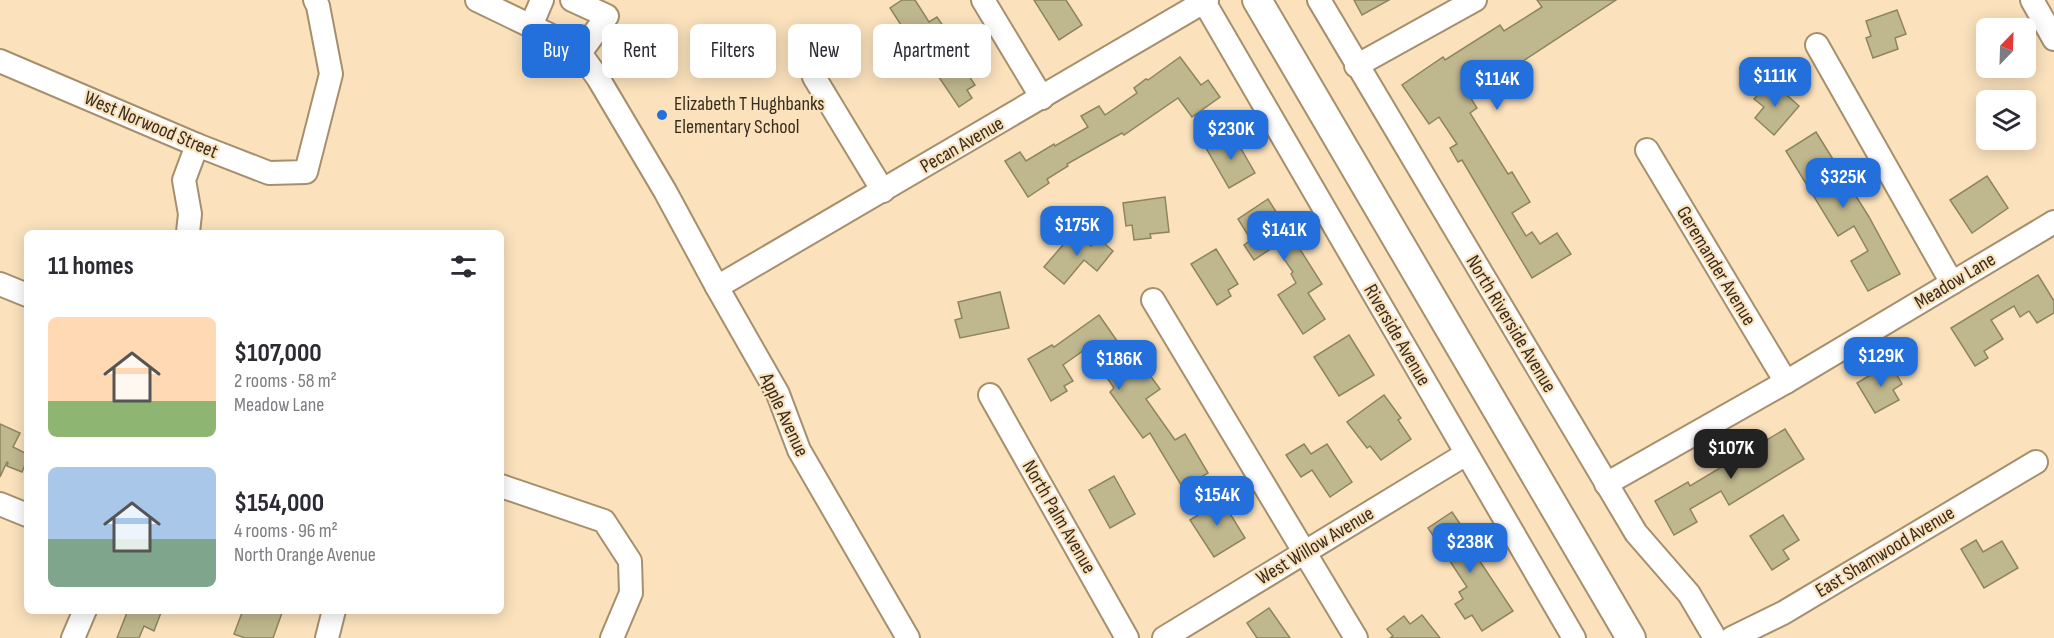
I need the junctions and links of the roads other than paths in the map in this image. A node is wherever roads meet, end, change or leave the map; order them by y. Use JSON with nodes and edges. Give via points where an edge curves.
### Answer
{"nodes":[{"id":1,"x":315,"y":0,"type":"edge"},
{"id":2,"x":542,"y":0,"type":"edge"},
{"id":3,"x":572,"y":0,"type":"edge"},
{"id":4,"x":983,"y":0,"type":"edge"},
{"id":5,"x":1257,"y":0,"type":"edge"},
{"id":6,"x":1319,"y":0,"type":"edge"},
{"id":7,"x":1475,"y":0,"type":"edge"},
{"id":8,"x":2032,"y":0,"type":"edge"},
{"id":9,"x":1205,"y":1,"type":"edge"},
{"id":10,"x":486,"y":2,"type":"edge"},
{"id":11,"x":527,"y":24,"type":"edge"},
{"id":12,"x":532,"y":24,"type":"edge"},
{"id":13,"x":590,"y":38,"type":"edge"},
{"id":14,"x":2054,"y":39,"type":"edge"},
{"id":15,"x":1816,"y":45,"type":"dead end"},
{"id":16,"x":0,"y":61,"type":"edge"},
{"id":17,"x":1356,"y":66,"type":"junction"},
{"id":18,"x":590,"y":67,"type":"edge"},
{"id":19,"x":815,"y":78,"type":"edge"},
{"id":20,"x":1042,"y":98,"type":"junction"},
{"id":21,"x":197,"y":145,"type":"junction"},
{"id":22,"x":1647,"y":150,"type":"dead end"},
{"id":23,"x":883,"y":191,"type":"junction"},
{"id":24,"x":2054,"y":222,"type":"edge"},
{"id":25,"x":188,"y":230,"type":"edge"},
{"id":26,"x":1952,"y":283,"type":"junction"},
{"id":27,"x":0,"y":284,"type":"edge"},
{"id":28,"x":717,"y":287,"type":"junction"},
{"id":29,"x":24,"y":295,"type":"edge"},
{"id":30,"x":1153,"y":300,"type":"dead end"},
{"id":31,"x":1786,"y":382,"type":"junction"},
{"id":32,"x":990,"y":395,"type":"dead end"},
{"id":33,"x":1466,"y":454,"type":"junction"},
{"id":34,"x":2036,"y":462,"type":"dead end"},
{"id":35,"x":1606,"y":483,"type":"junction"},
{"id":36,"x":504,"y":487,"type":"edge"},
{"id":37,"x":0,"y":504,"type":"edge"},
{"id":38,"x":24,"y":515,"type":"edge"},
{"id":39,"x":1306,"y":551,"type":"junction"},
{"id":40,"x":83,"y":614,"type":"edge"},
{"id":41,"x":333,"y":614,"type":"edge"},
{"id":42,"x":74,"y":638,"type":"edge"},
{"id":43,"x":327,"y":638,"type":"edge"},
{"id":44,"x":612,"y":638,"type":"edge"},
{"id":45,"x":908,"y":638,"type":"edge"},
{"id":46,"x":1127,"y":638,"type":"edge"},
{"id":47,"x":1164,"y":638,"type":"edge"},
{"id":48,"x":1356,"y":638,"type":"edge"},
{"id":49,"x":1574,"y":638,"type":"edge"},
{"id":50,"x":1631,"y":638,"type":"edge"},
{"id":51,"x":1715,"y":638,"type":"edge"},
{"id":52,"x":1732,"y":638,"type":"edge"}],
"edges":[{"from":1,"to":21,"type":"street","name":"West Norwood Street","via":[[332,74],[306,172],[269,173]]},
{"from":2,"to":12,"type":"street"},
{"from":3,"to":13,"type":"street","via":[[607,16]]},
{"from":4,"to":20,"type":"street"},
{"from":5,"to":50,"type":"main road"},
{"from":6,"to":17,"type":"street","name":"North Riverside Avenue"},
{"from":7,"to":17,"type":"street"},
{"from":8,"to":14,"type":"street"},
{"from":9,"to":20,"type":"street","name":"Pecan Avenue"},
{"from":9,"to":33,"type":"street","name":"Riverside Avenue"},
{"from":10,"to":11,"type":"street"},
{"from":15,"to":26,"type":"street"},
{"from":16,"to":21,"type":"street","name":"West Norwood Street"},
{"from":17,"to":35,"type":"street","name":"North Riverside Avenue"},
{"from":18,"to":28,"type":"street","name":"Apple Avenue","via":[[665,191]]},
{"from":19,"to":23,"type":"street"},
{"from":20,"to":23,"type":"street","name":"Pecan Avenue"},
{"from":21,"to":25,"type":"street","via":[[184,180],[190,214]]},
{"from":22,"to":31,"type":"street","name":"Geremander Avenue"},
{"from":23,"to":28,"type":"street","name":"Pecan Avenue"},
{"from":24,"to":26,"type":"street","name":"Meadow Lane"},
{"from":26,"to":31,"type":"street","name":"Meadow Lane"},
{"from":27,"to":29,"type":"street"},
{"from":28,"to":45,"type":"street","name":"Apple Avenue","via":[[778,394],[799,450]]},
{"from":30,"to":39,"type":"street"},
{"from":31,"to":35,"type":"street","name":"Meadow Lane"},
{"from":32,"to":46,"type":"street","name":"North Palm Avenue"},
{"from":33,"to":39,"type":"street","name":"West Willow Avenue"},
{"from":33,"to":49,"type":"street","name":"Riverside Avenue"},
{"from":34,"to":52,"type":"street","name":"East Shamwood Avenue","via":[[1783,613]]},
{"from":35,"to":51,"type":"street","name":"North Riverside Avenue","via":[[1636,533],[1689,594]]},
{"from":36,"to":44,"type":"street","via":[[604,521],[630,561],[631,593]]},
{"from":37,"to":38,"type":"street"},
{"from":39,"to":47,"type":"street","name":"West Willow Avenue"},
{"from":39,"to":48,"type":"street"},
{"from":40,"to":42,"type":"street"},
{"from":41,"to":43,"type":"street"}]}
